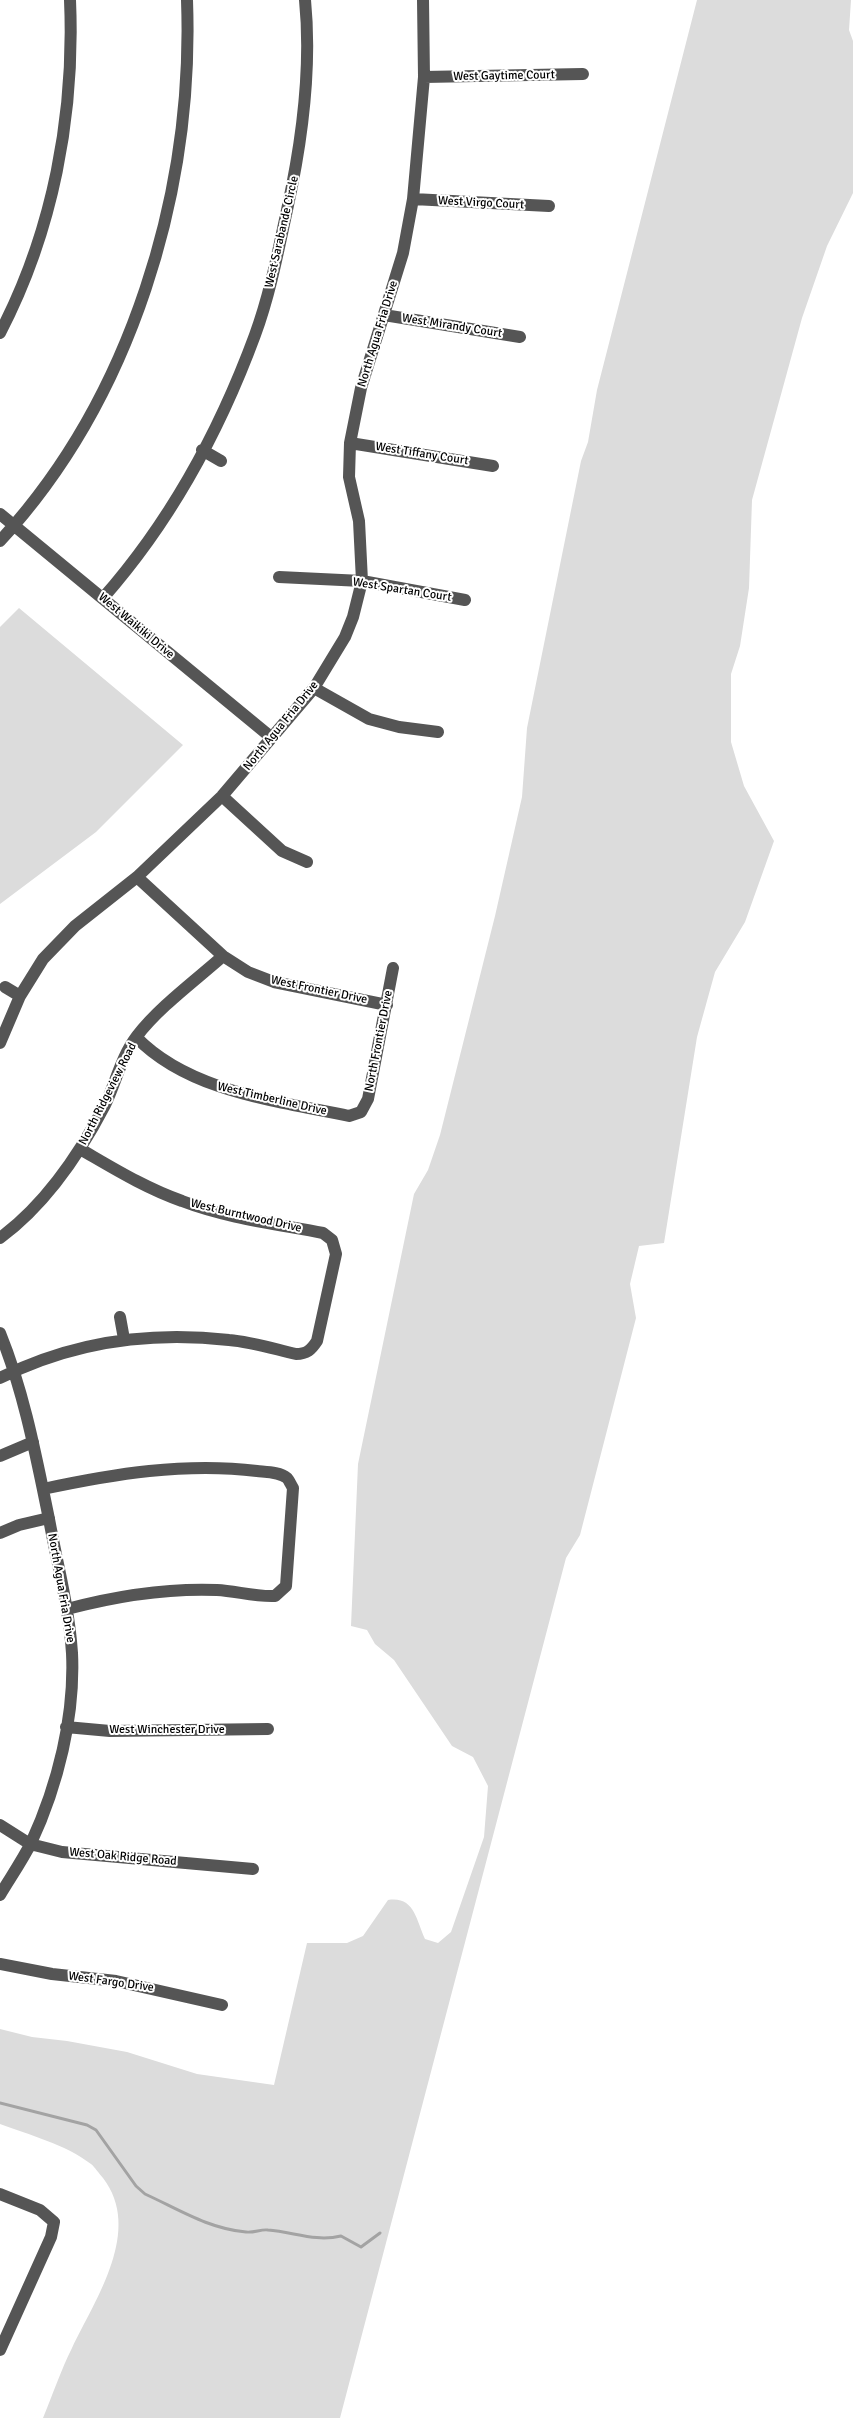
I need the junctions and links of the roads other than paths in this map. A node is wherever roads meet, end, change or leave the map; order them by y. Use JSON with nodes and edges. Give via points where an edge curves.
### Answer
{"nodes":[{"id":1,"x":70,"y":0,"type":"edge"},
{"id":2,"x":188,"y":0,"type":"edge"},
{"id":3,"x":305,"y":0,"type":"edge"},
{"id":4,"x":423,"y":0,"type":"edge"},
{"id":5,"x":583,"y":74,"type":"dead end"},
{"id":6,"x":424,"y":77,"type":"junction"},
{"id":7,"x":413,"y":199,"type":"junction"},
{"id":8,"x":549,"y":206,"type":"dead end"},
{"id":9,"x":384,"y":315,"type":"junction"},
{"id":10,"x":0,"y":333,"type":"edge"},
{"id":11,"x":520,"y":337,"type":"dead end"},
{"id":12,"x":350,"y":443,"type":"junction"},
{"id":13,"x":202,"y":450,"type":"junction"},
{"id":14,"x":221,"y":461,"type":"dead end"},
{"id":15,"x":493,"y":466,"type":"dead end"},
{"id":16,"x":0,"y":514,"type":"edge"},
{"id":17,"x":14,"y":526,"type":"junction"},
{"id":18,"x":0,"y":541,"type":"edge"},
{"id":19,"x":280,"y":577,"type":"dead end"},
{"id":20,"x":362,"y":581,"type":"junction"},
{"id":21,"x":103,"y":598,"type":"junction"},
{"id":22,"x":465,"y":600,"type":"dead end"},
{"id":23,"x":314,"y":688,"type":"junction"},
{"id":24,"x":438,"y":732,"type":"dead end"},
{"id":25,"x":272,"y":738,"type":"junction"},
{"id":26,"x":222,"y":796,"type":"junction"},
{"id":27,"x":307,"y":862,"type":"dead end"},
{"id":28,"x":137,"y":877,"type":"junction"},
{"id":29,"x":223,"y":956,"type":"junction"},
{"id":30,"x":393,"y":968,"type":"dead end"},
{"id":31,"x":5,"y":987,"type":"dead end"},
{"id":32,"x":20,"y":996,"type":"junction"},
{"id":33,"x":387,"y":1005,"type":"junction"},
{"id":34,"x":136,"y":1037,"type":"junction"},
{"id":35,"x":0,"y":1043,"type":"edge"},
{"id":36,"x":361,"y":1112,"type":"joint"},
{"id":37,"x":80,"y":1149,"type":"junction"},
{"id":38,"x":0,"y":1238,"type":"edge"},
{"id":39,"x":120,"y":1316,"type":"dead end"},
{"id":40,"x":0,"y":1333,"type":"edge"},
{"id":41,"x":124,"y":1339,"type":"junction"},
{"id":42,"x":15,"y":1370,"type":"junction"},
{"id":43,"x":0,"y":1378,"type":"edge"},
{"id":44,"x":33,"y":1442,"type":"junction"},
{"id":45,"x":0,"y":1456,"type":"edge"},
{"id":46,"x":43,"y":1489,"type":"junction"},
{"id":47,"x":48,"y":1518,"type":"junction"},
{"id":48,"x":0,"y":1533,"type":"edge"},
{"id":49,"x":67,"y":1609,"type":"junction"},
{"id":50,"x":66,"y":1727,"type":"junction"},
{"id":51,"x":268,"y":1729,"type":"dead end"},
{"id":52,"x":0,"y":1825,"type":"edge"},
{"id":53,"x":30,"y":1844,"type":"junction"},
{"id":54,"x":252,"y":1868,"type":"dead end"},
{"id":55,"x":0,"y":1895,"type":"edge"},
{"id":56,"x":0,"y":1964,"type":"edge"},
{"id":57,"x":222,"y":2005,"type":"dead end"},
{"id":58,"x":0,"y":2194,"type":"edge"},
{"id":59,"x":0,"y":2350,"type":"edge"}],
"edges":[{"from":1,"to":10,"type":"street","via":[[72,46],[60,160],[46,221],[27,274]]},
{"from":2,"to":17,"type":"street","via":[[184,120],[177,172],[146,288],[123,349],[79,433]]},
{"from":3,"to":13,"type":"street","name":"West Sarabande Circle","via":[[307,75],[296,170],[274,272],[256,333],[228,404]]},
{"from":4,"to":6,"type":"street","name":"North Agua Fria Drive"},
{"from":5,"to":6,"type":"street","name":"West Gaytime Court"},
{"from":6,"to":7,"type":"street","name":"North Agua Fria Drive"},
{"from":7,"to":8,"type":"street","name":"West Virgo Court"},
{"from":7,"to":9,"type":"street","name":"North Agua Fria Drive","via":[[403,253]]},
{"from":9,"to":11,"type":"street","name":"West Mirandy Court"},
{"from":9,"to":12,"type":"street","name":"North Agua Fria Drive","via":[[361,388]]},
{"from":12,"to":15,"type":"street","name":"West Tiffany Court"},
{"from":12,"to":20,"type":"street","name":"North Agua Fria Drive","via":[[349,477],[358,521]]},
{"from":13,"to":14,"type":"street"},
{"from":13,"to":21,"type":"street","name":"West Sarabande Circle","via":[[165,518],[133,564]]},
{"from":16,"to":17,"type":"street","name":"West Waikiki Drive"},
{"from":17,"to":18,"type":"street"},
{"from":17,"to":21,"type":"street","name":"West Waikiki Drive"},
{"from":19,"to":20,"type":"street","name":"West Spartan Court"},
{"from":20,"to":22,"type":"street","name":"West Spartan Court"},
{"from":20,"to":23,"type":"street","name":"North Agua Fria Drive","via":[[345,637]]},
{"from":21,"to":25,"type":"street","name":"West Waikiki Drive"},
{"from":23,"to":24,"type":"street","via":[[369,719]]},
{"from":23,"to":25,"type":"street","name":"North Agua Fria Drive"},
{"from":25,"to":26,"type":"street","name":"North Agua Fria Drive"},
{"from":26,"to":27,"type":"street","via":[[282,852]]},
{"from":26,"to":28,"type":"street","name":"North Agua Fria Drive"},
{"from":28,"to":29,"type":"street","name":"West Frontier Drive"},
{"from":28,"to":32,"type":"street","name":"North Agua Fria Drive","via":[[75,926],[43,959]]},
{"from":29,"to":33,"type":"street","name":"West Frontier Drive","via":[[248,972],[274,982]]},
{"from":29,"to":34,"type":"street","name":"North Ridgeview Road"},
{"from":30,"to":33,"type":"street","name":"North Frontier Drive"},
{"from":31,"to":32,"type":"street"},
{"from":32,"to":35,"type":"street","name":"North Agua Fria Drive"},
{"from":33,"to":36,"type":"street","name":"North Frontier Drive","via":[[368,1099]]},
{"from":34,"to":36,"type":"street","name":"West Timberline Drive","via":[[168,1061],[220,1088],[349,1116]]},
{"from":34,"to":37,"type":"street","name":"North Ridgeview Road","via":[[106,1103]]},
{"from":37,"to":38,"type":"street","name":"North Ridgeview Road","via":[[52,1188]]},
{"from":37,"to":41,"type":"street","name":"West Burntwood Drive","via":[[141,1184],[184,1202],[322,1233],[332,1240],[336,1254],[317,1341],[305,1354],[231,1340],[174,1336]]},
{"from":39,"to":41,"type":"street"},
{"from":40,"to":42,"type":"street","name":"North Agua Fria Drive"},
{"from":41,"to":42,"type":"street","via":[[46,1358]]},
{"from":42,"to":43,"type":"street"},
{"from":42,"to":44,"type":"street","name":"North Agua Fria Drive"},
{"from":44,"to":45,"type":"street"},
{"from":44,"to":46,"type":"street","name":"North Agua Fria Drive"},
{"from":46,"to":47,"type":"street","name":"North Agua Fria Drive"},
{"from":46,"to":49,"type":"street","via":[[101,1476],[162,1469],[242,1469],[275,1473],[286,1478],[293,1488],[288,1575],[281,1593],[267,1596],[217,1590],[172,1590],[111,1597]]},
{"from":47,"to":48,"type":"street"},
{"from":47,"to":49,"type":"street","name":"North Agua Fria Drive"},
{"from":49,"to":50,"type":"street","name":"North Agua Fria Drive","via":[[72,1673]]},
{"from":50,"to":51,"type":"street","name":"West Winchester Drive","via":[[110,1730]]},
{"from":50,"to":53,"type":"street","name":"North Agua Fria Drive","via":[[55,1780]]},
{"from":52,"to":53,"type":"street","name":"West Oak Ridge Road"},
{"from":53,"to":54,"type":"street","name":"West Oak Ridge Road","via":[[62,1852]]},
{"from":53,"to":55,"type":"street","name":"North Agua Fria Drive"},
{"from":56,"to":57,"type":"street","name":"West Fargo Drive","via":[[52,1974],[116,1980]]},
{"from":58,"to":59,"type":"street","via":[[40,2210],[54,2222],[51,2237]]}]}
